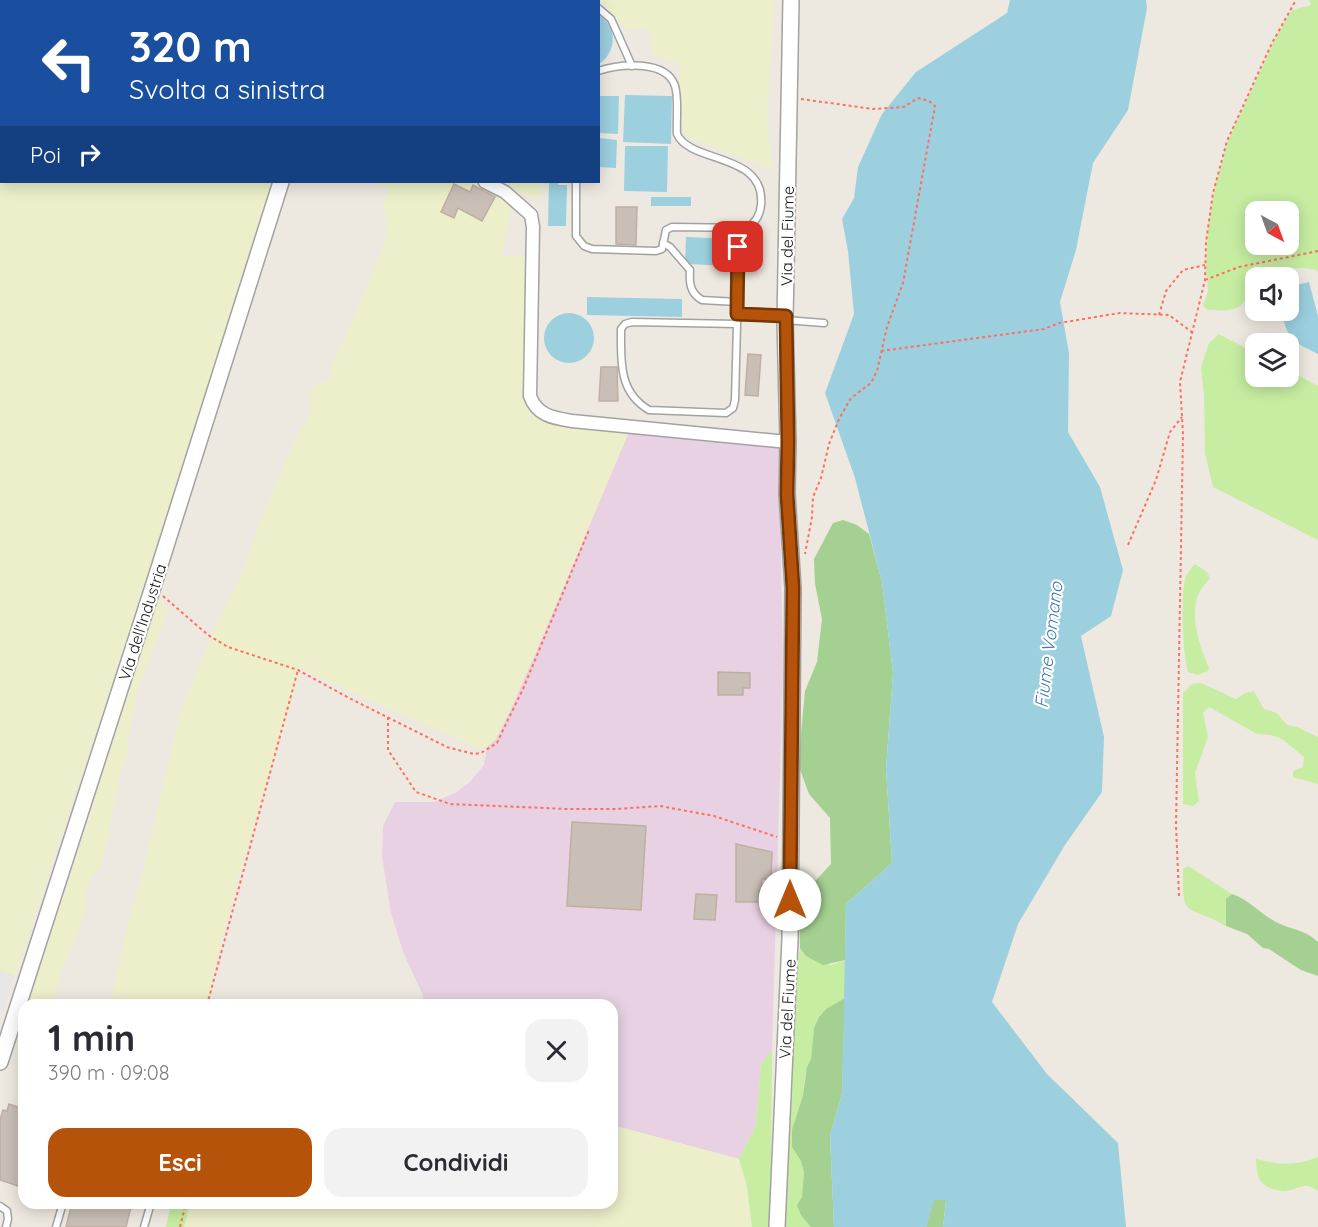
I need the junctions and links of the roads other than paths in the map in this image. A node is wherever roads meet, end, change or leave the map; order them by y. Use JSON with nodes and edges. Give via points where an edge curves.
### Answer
{"nodes":[{"id":1,"x":791,"y":0,"type":"edge"},
{"id":2,"x":600,"y":10,"type":"edge"},
{"id":3,"x":632,"y":66,"type":"junction"},
{"id":4,"x":600,"y":70,"type":"edge"},
{"id":5,"x":281,"y":183,"type":"edge"},
{"id":6,"x":487,"y":183,"type":"edge"},
{"id":7,"x":576,"y":183,"type":"edge"},
{"id":8,"x":739,"y":228,"type":"junction"},
{"id":9,"x":663,"y":243,"type":"junction"},
{"id":10,"x":737,"y":302,"type":"junction"},
{"id":11,"x":737,"y":314,"type":"junction"},
{"id":12,"x":786,"y":318,"type":"junction"},
{"id":13,"x":824,"y":323,"type":"dead end"},
{"id":14,"x":737,"y":324,"type":"junction"},
{"id":15,"x":788,"y":442,"type":"junction"},
{"id":16,"x":20,"y":999,"type":"edge"},
{"id":17,"x":18,"y":1006,"type":"edge"},
{"id":18,"x":0,"y":1062,"type":"edge"},
{"id":19,"x":0,"y":1206,"type":"edge"},
{"id":20,"x":61,"y":1209,"type":"edge"},
{"id":21,"x":148,"y":1209,"type":"edge"},
{"id":22,"x":6,"y":1227,"type":"edge"},
{"id":23,"x":56,"y":1227,"type":"edge"},
{"id":24,"x":144,"y":1227,"type":"edge"},
{"id":25,"x":777,"y":1227,"type":"edge"}],
"edges":[{"from":1,"to":12,"type":"street","name":"Via del Fiume"},
{"from":2,"to":3,"type":"lane","via":[[611,19]]},
{"from":3,"to":4,"type":"lane"},
{"from":3,"to":8,"type":"lane","via":[[651,67],[671,78],[676,88],[680,140],[728,161],[755,180],[761,198],[758,216],[747,228]]},
{"from":5,"to":16,"type":"street","name":"Via dell'Industria"},
{"from":6,"to":15,"type":"street","via":[[506,192],[531,215],[530,396],[541,412],[572,421]]},
{"from":7,"to":9,"type":"lane","via":[[576,236],[584,246],[656,251],[662,249]]},
{"from":8,"to":9,"type":"lane","via":[[672,227],[666,230]]},
{"from":8,"to":10,"type":"lane"},
{"from":9,"to":10,"type":"lane","via":[[690,270],[690,288],[697,297]]},
{"from":10,"to":11,"type":"lane"},
{"from":11,"to":12,"type":"lane"},
{"from":11,"to":14,"type":"lane"},
{"from":12,"to":13,"type":"lane"},
{"from":12,"to":15,"type":"street","name":"Via del Fiume"},
{"from":14,"to":14,"type":"lane","via":[[625,324],[621,328],[625,383],[649,410],[726,413],[735,400]]},
{"from":15,"to":25,"type":"street","name":"Via del Fiume","via":[[793,588],[790,939]]},
{"from":17,"to":18,"type":"street","name":"Via dell'Industria"},
{"from":19,"to":22,"type":"lane","via":[[7,1211]]},
{"from":20,"to":23,"type":"lane"},
{"from":21,"to":24,"type":"lane"}]}
